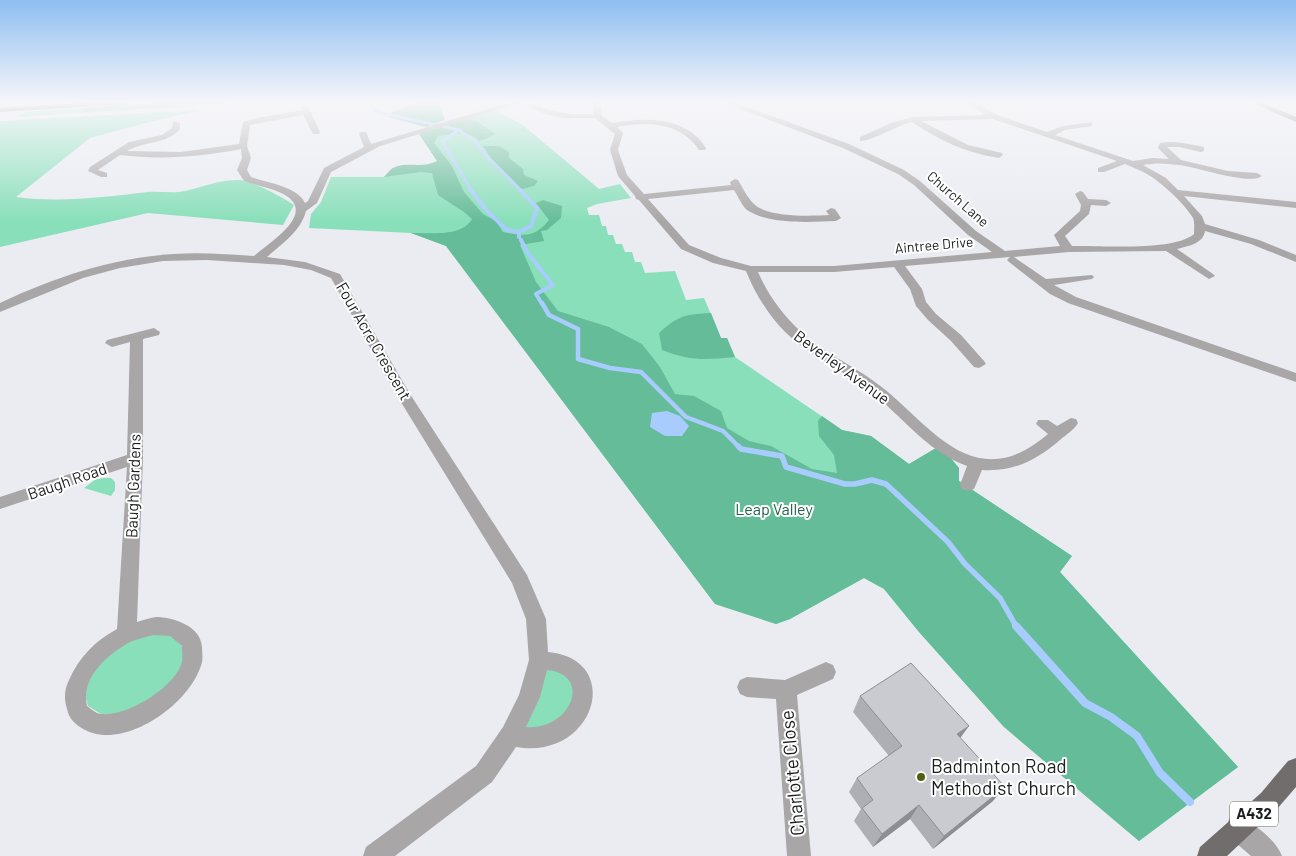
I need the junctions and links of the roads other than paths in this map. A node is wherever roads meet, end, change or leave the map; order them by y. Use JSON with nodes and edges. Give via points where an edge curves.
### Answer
{"nodes":[{"id":1,"x":136,"y":142,"type":"edge"},
{"id":2,"x":244,"y":142,"type":"edge"},
{"id":3,"x":366,"y":142,"type":"edge"},
{"id":4,"x":387,"y":142,"type":"edge"},
{"id":5,"x":616,"y":142,"type":"edge"},
{"id":6,"x":697,"y":142,"type":"edge"},
{"id":7,"x":713,"y":142,"type":"dead end"},
{"id":8,"x":835,"y":142,"type":"edge"},
{"id":9,"x":947,"y":142,"type":"edge"},
{"id":10,"x":1068,"y":142,"type":"edge"},
{"id":11,"x":243,"y":146,"type":"junction"},
{"id":12,"x":369,"y":148,"type":"junction"},
{"id":13,"x":1201,"y":149,"type":"dead end"},
{"id":14,"x":118,"y":152,"type":"junction"},
{"id":15,"x":999,"y":155,"type":"dead end"},
{"id":16,"x":1129,"y":162,"type":"junction"},
{"id":17,"x":1178,"y":162,"type":"junction"},
{"id":18,"x":1101,"y":170,"type":"dead end"},
{"id":19,"x":104,"y":175,"type":"dead end"},
{"id":20,"x":1243,"y":175,"type":"junction"},
{"id":21,"x":1257,"y":176,"type":"dead end"},
{"id":22,"x":1256,"y":188,"type":"dead end"},
{"id":23,"x":1178,"y":193,"type":"junction"},
{"id":24,"x":639,"y":197,"type":"junction"},
{"id":25,"x":1106,"y":204,"type":"dead end"},
{"id":26,"x":1296,"y":205,"type":"edge"},
{"id":27,"x":303,"y":209,"type":"junction"},
{"id":28,"x":830,"y":211,"type":"dead end"},
{"id":29,"x":1200,"y":226,"type":"junction"},
{"id":30,"x":1168,"y":248,"type":"junction"},
{"id":31,"x":1069,"y":249,"type":"junction"},
{"id":32,"x":1007,"y":257,"type":"junction"},
{"id":33,"x":1296,"y":259,"type":"edge"},
{"id":34,"x":256,"y":260,"type":"junction"},
{"id":35,"x":898,"y":263,"type":"junction"},
{"id":36,"x":751,"y":269,"type":"junction"},
{"id":37,"x":1199,"y":273,"type":"dead end"},
{"id":38,"x":1088,"y":277,"type":"dead end"},
{"id":39,"x":1043,"y":283,"type":"junction"},
{"id":40,"x":0,"y":308,"type":"edge"},
{"id":41,"x":154,"y":332,"type":"dead end"},
{"id":42,"x":136,"y":337,"type":"junction"},
{"id":43,"x":112,"y":343,"type":"dead end"},
{"id":44,"x":979,"y":364,"type":"dead end"},
{"id":45,"x":1296,"y":378,"type":"edge"},
{"id":46,"x":1070,"y":423,"type":"dead end"},
{"id":47,"x":1043,"y":424,"type":"dead end"},
{"id":48,"x":1057,"y":433,"type":"junction"},
{"id":49,"x":135,"y":458,"type":"junction"},
{"id":50,"x":976,"y":464,"type":"junction"},
{"id":51,"x":968,"y":486,"type":"dead end"},
{"id":52,"x":0,"y":504,"type":"edge"},
{"id":53,"x":127,"y":634,"type":"junction"},
{"id":54,"x":539,"y":660,"type":"junction"},
{"id":55,"x":826,"y":672,"type":"dead end"},
{"id":56,"x":747,"y":687,"type":"dead end"},
{"id":57,"x":786,"y":690,"type":"junction"},
{"id":58,"x":511,"y":735,"type":"junction"},
{"id":59,"x":1296,"y":769,"type":"edge"},
{"id":60,"x":1238,"y":828,"type":"junction"},
{"id":61,"x":375,"y":856,"type":"edge"},
{"id":62,"x":799,"y":856,"type":"edge"},
{"id":63,"x":1209,"y":856,"type":"edge"},
{"id":64,"x":1270,"y":856,"type":"edge"}],
"edges":[{"from":1,"to":14,"type":"street"},
{"from":2,"to":11,"type":"street"},
{"from":3,"to":12,"type":"street"},
{"from":4,"to":12,"type":"street"},
{"from":5,"to":24,"type":"street","name":"Aintree Drive","via":[[614,150],[623,176]]},
{"from":6,"to":7,"type":"street"},
{"from":8,"to":32,"type":"street","name":"Church Lane","via":[[901,172],[972,233]]},
{"from":9,"to":15,"type":"street"},
{"from":10,"to":16,"type":"street"},
{"from":11,"to":14,"type":"street","via":[[154,155]]},
{"from":11,"to":27,"type":"street","via":[[248,152],[242,170],[247,179],[287,192],[297,198]]},
{"from":12,"to":27,"type":"street","via":[[327,170],[312,203]]},
{"from":13,"to":17,"type":"street","via":[[1188,142],[1163,145],[1162,148]]},
{"from":14,"to":19,"type":"street","via":[[93,168],[98,175]]},
{"from":16,"to":17,"type":"street"},
{"from":16,"to":18,"type":"street"},
{"from":16,"to":23,"type":"street","via":[[1163,180]]},
{"from":17,"to":20,"type":"street"},
{"from":20,"to":21,"type":"street"},
{"from":20,"to":22,"type":"street"},
{"from":23,"to":26,"type":"street"},
{"from":23,"to":29,"type":"street","via":[[1198,218]]},
{"from":24,"to":28,"type":"street","via":[[736,184],[750,207],[780,217],[796,220],[836,218]]},
{"from":24,"to":36,"type":"street","name":"Aintree Drive","via":[[686,248],[717,261]]},
{"from":25,"to":31,"type":"street","via":[[1082,198],[1086,205],[1084,212],[1059,235]]},
{"from":27,"to":34,"type":"street","via":[[297,224]]},
{"from":29,"to":30,"type":"street","name":"Aintree Drive","via":[[1199,235],[1191,242]]},
{"from":29,"to":33,"type":"street","via":[[1255,242]]},
{"from":30,"to":31,"type":"street","name":"Aintree Drive"},
{"from":30,"to":37,"type":"street"},
{"from":31,"to":32,"type":"street","name":"Aintree Drive"},
{"from":32,"to":35,"type":"street","name":"Aintree Drive"},
{"from":32,"to":39,"type":"street","name":"Church Lane"},
{"from":34,"to":40,"type":"street","name":"Four Acre Crescent","via":[[201,256],[124,263],[43,287]]},
{"from":34,"to":54,"type":"street","name":"Four Acre Crescent","via":[[304,264],[336,276],[403,394],[520,580],[536,620]]},
{"from":35,"to":36,"type":"street","name":"Aintree Drive","via":[[834,269]]},
{"from":35,"to":44,"type":"street","via":[[916,289],[920,303]]},
{"from":36,"to":50,"type":"street","name":"Beverley Avenue","via":[[769,304],[803,341],[880,392],[947,450]]},
{"from":38,"to":39,"type":"street"},
{"from":39,"to":45,"type":"street","name":"Church Lane","via":[[1072,300]]},
{"from":41,"to":42,"type":"street"},
{"from":42,"to":43,"type":"street"},
{"from":42,"to":49,"type":"street","name":"Baugh Gardens"},
{"from":46,"to":48,"type":"street","name":"Beverley Avenue"},
{"from":47,"to":48,"type":"street"},
{"from":48,"to":50,"type":"street","name":"Beverley Avenue","via":[[1041,450],[1020,460],[998,465]]},
{"from":49,"to":52,"type":"street","name":"Baugh Road"},
{"from":49,"to":53,"type":"street","name":"Baugh Gardens"},
{"from":50,"to":51,"type":"street"},
{"from":53,"to":53,"type":"street","via":[[153,626],[181,630],[192,643],[192,663],[178,687],[154,708],[126,721],[94,722],[78,712],[74,695],[82,674],[104,649]]},
{"from":54,"to":58,"type":"street","name":"Four Acre Crescent","via":[[529,697]]},
{"from":54,"to":58,"type":"street","via":[[553,659],[574,668],[583,681],[582,704],[568,725],[546,737]]},
{"from":55,"to":57,"type":"street","name":"Charlotte Close"},
{"from":56,"to":57,"type":"street","name":"Charlotte Close"},
{"from":57,"to":62,"type":"street","name":"Charlotte Close"},
{"from":58,"to":61,"type":"street","name":"Four Acre Crescent","via":[[484,774]]},
{"from":59,"to":60,"type":"main road","number":"A432","via":[[1269,801]]},
{"from":60,"to":63,"type":"main road","number":"A432"},
{"from":60,"to":64,"type":"street"}]}
